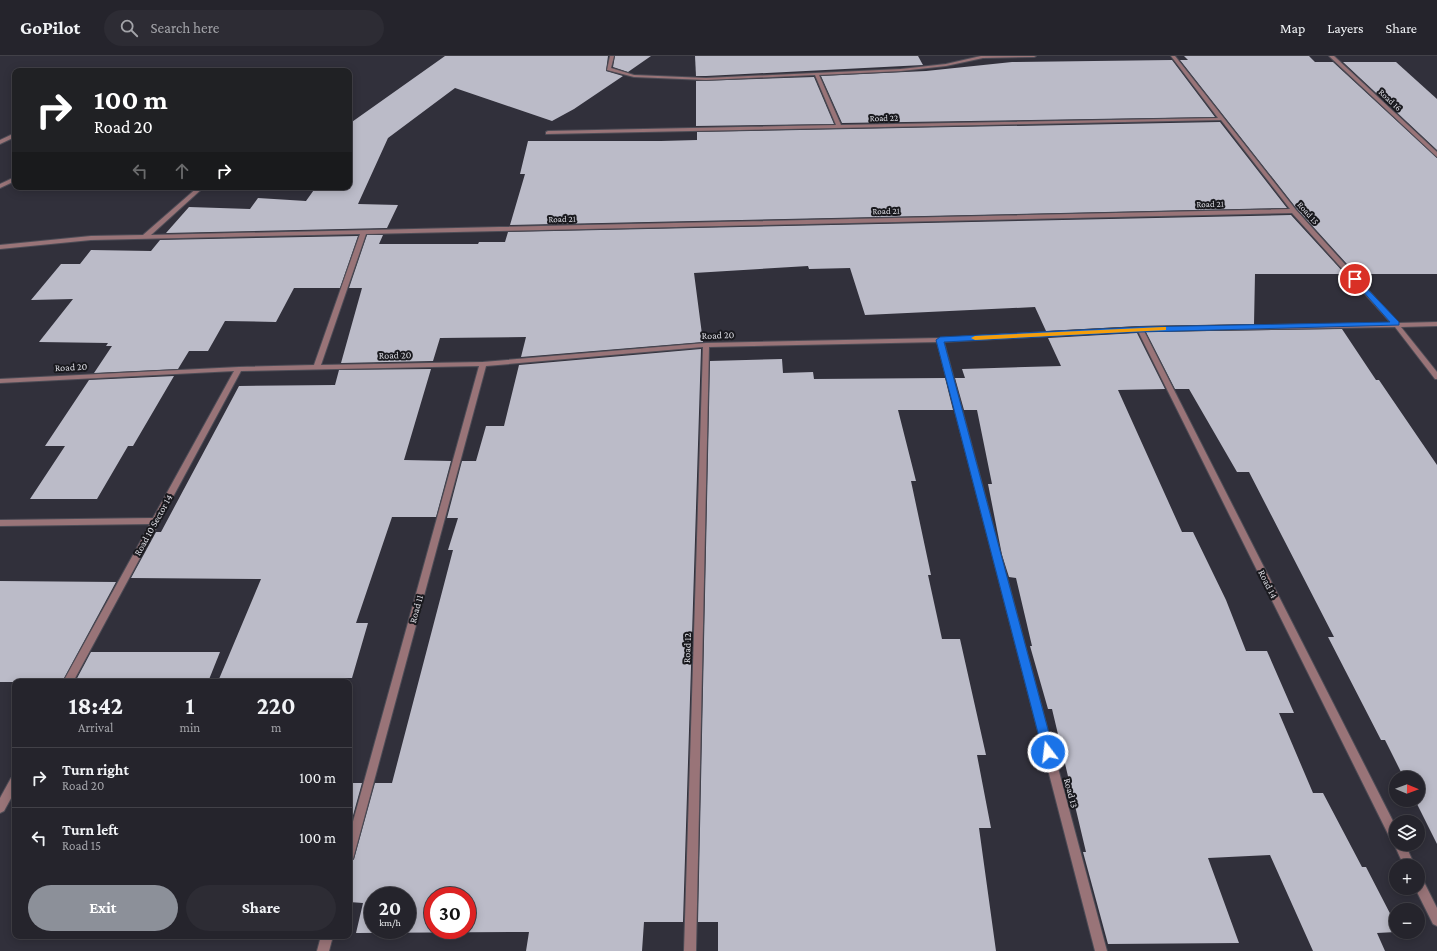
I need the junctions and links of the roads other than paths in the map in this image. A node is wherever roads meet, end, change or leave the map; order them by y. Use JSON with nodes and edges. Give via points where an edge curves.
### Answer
{"nodes":[{"id":1,"x":612,"y":56,"type":"edge"},
{"id":2,"x":1034,"y":56,"type":"edge"},
{"id":3,"x":1173,"y":56,"type":"edge"},
{"id":4,"x":1331,"y":56,"type":"edge"},
{"id":5,"x":817,"y":75,"type":"junction"},
{"id":6,"x":1220,"y":119,"type":"junction"},
{"id":7,"x":839,"y":127,"type":"junction"},
{"id":8,"x":548,"y":133,"type":"dead end"},
{"id":9,"x":12,"y":136,"type":"edge"},
{"id":10,"x":0,"y":142,"type":"edge"},
{"id":11,"x":1437,"y":155,"type":"edge"},
{"id":12,"x":12,"y":181,"type":"edge"},
{"id":13,"x":0,"y":186,"type":"edge"},
{"id":14,"x":198,"y":190,"type":"edge"},
{"id":15,"x":1294,"y":211,"type":"junction"},
{"id":16,"x":363,"y":233,"type":"junction"},
{"id":17,"x":145,"y":237,"type":"junction"},
{"id":18,"x":0,"y":247,"type":"edge"},
{"id":19,"x":1396,"y":324,"type":"junction"},
{"id":20,"x":1437,"y":324,"type":"edge"},
{"id":21,"x":1140,"y":329,"type":"junction"},
{"id":22,"x":940,"y":340,"type":"junction"},
{"id":23,"x":706,"y":345,"type":"junction"},
{"id":24,"x":483,"y":364,"type":"junction"},
{"id":25,"x":317,"y":367,"type":"junction"},
{"id":26,"x":239,"y":369,"type":"junction"},
{"id":27,"x":1437,"y":377,"type":"edge"},
{"id":28,"x":0,"y":381,"type":"edge"},
{"id":29,"x":156,"y":521,"type":"junction"},
{"id":30,"x":0,"y":523,"type":"edge"},
{"id":31,"x":70,"y":679,"type":"edge"},
{"id":32,"x":12,"y":786,"type":"edge"},
{"id":33,"x":0,"y":808,"type":"edge"},
{"id":34,"x":1389,"y":824,"type":"edge"},
{"id":35,"x":352,"y":843,"type":"edge"},
{"id":36,"x":1424,"y":895,"type":"edge"},
{"id":37,"x":1437,"y":920,"type":"edge"},
{"id":38,"x":326,"y":939,"type":"edge"},
{"id":39,"x":323,"y":951,"type":"edge"},
{"id":40,"x":690,"y":951,"type":"edge"},
{"id":41,"x":1101,"y":951,"type":"edge"}],
"edges":[{"from":1,"to":5,"type":"street","via":[[609,69],[634,76],[706,79]]},
{"from":2,"to":5,"type":"street","via":[[983,57],[946,65],[901,70]]},
{"from":3,"to":6,"type":"street","name":"Road 15"},
{"from":4,"to":11,"type":"street","name":"Road 16"},
{"from":5,"to":7,"type":"street"},
{"from":6,"to":7,"type":"street","name":"Road 22"},
{"from":6,"to":15,"type":"street","name":"Road 15"},
{"from":7,"to":8,"type":"street","name":"Road 22"},
{"from":9,"to":10,"type":"street"},
{"from":12,"to":13,"type":"street"},
{"from":14,"to":17,"type":"street"},
{"from":15,"to":16,"type":"street","name":"Road 21"},
{"from":15,"to":19,"type":"street","name":"Road 15"},
{"from":16,"to":17,"type":"street","name":"Road 21"},
{"from":16,"to":25,"type":"street"},
{"from":17,"to":18,"type":"street","name":"Road 21","via":[[91,238]]},
{"from":19,"to":20,"type":"street","name":"Road 20"},
{"from":19,"to":21,"type":"street","name":"Road 20"},
{"from":19,"to":27,"type":"street","name":"Road 15"},
{"from":21,"to":22,"type":"street","name":"Road 20"},
{"from":21,"to":34,"type":"street","name":"Road 14"},
{"from":22,"to":23,"type":"street","name":"Road 20"},
{"from":22,"to":41,"type":"street","name":"Road 13"},
{"from":23,"to":24,"type":"street","name":"Road 20"},
{"from":23,"to":40,"type":"street","name":"Road 12"},
{"from":24,"to":25,"type":"street","name":"Road 20"},
{"from":24,"to":35,"type":"street","name":"Road 11"},
{"from":25,"to":26,"type":"street","name":"Road 20"},
{"from":26,"to":28,"type":"street","name":"Road 20"},
{"from":26,"to":29,"type":"street","name":"Road 10 Sector 14"},
{"from":29,"to":30,"type":"street"},
{"from":29,"to":31,"type":"street","name":"Road 10 Sector 14"},
{"from":32,"to":33,"type":"street"},
{"from":36,"to":37,"type":"street"},
{"from":38,"to":39,"type":"street"}]}
